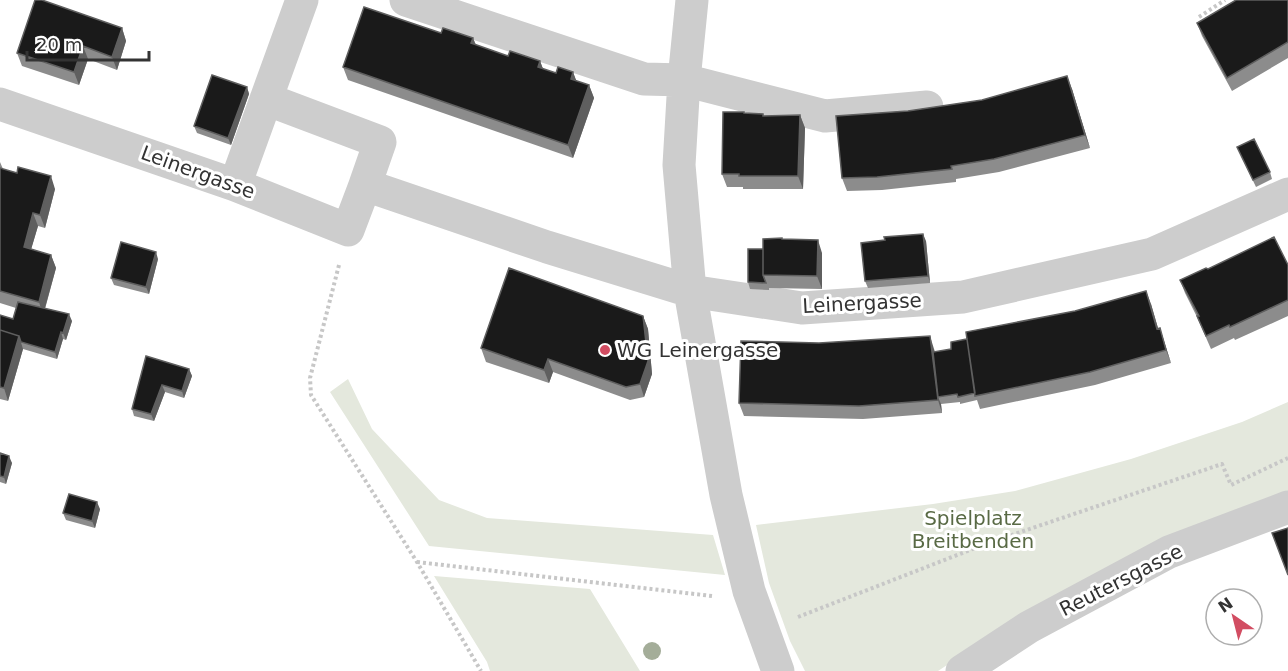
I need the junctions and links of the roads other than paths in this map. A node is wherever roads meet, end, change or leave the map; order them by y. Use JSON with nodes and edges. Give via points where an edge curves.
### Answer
{"nodes":[{"id":1,"x":302,"y":0,"type":"edge"},
{"id":2,"x":406,"y":0,"type":"edge"},
{"id":3,"x":692,"y":0,"type":"edge"},
{"id":4,"x":684,"y":80,"type":"junction"},
{"id":5,"x":266,"y":99,"type":"junction"},
{"id":6,"x":0,"y":104,"type":"edge"},
{"id":7,"x":927,"y":107,"type":"edge"},
{"id":8,"x":234,"y":185,"type":"junction"},
{"id":9,"x":365,"y":185,"type":"junction"},
{"id":10,"x":1288,"y":194,"type":"edge"},
{"id":11,"x":690,"y":291,"type":"junction"},
{"id":12,"x":1288,"y":507,"type":"edge"},
{"id":13,"x":777,"y":671,"type":"edge"},
{"id":14,"x":962,"y":671,"type":"edge"}],
"edges":[{"from":1,"to":5,"type":"street"},
{"from":2,"to":4,"type":"street","via":[[644,79]]},
{"from":3,"to":4,"type":"street"},
{"from":4,"to":7,"type":"street","via":[[825,116]]},
{"from":4,"to":11,"type":"street","via":[[679,165]]},
{"from":5,"to":8,"type":"street"},
{"from":5,"to":9,"type":"street","via":[[380,142]]},
{"from":6,"to":8,"type":"street","name":"Leinergasse"},
{"from":8,"to":9,"type":"street","name":"Leinergasse","via":[[348,230]]},
{"from":9,"to":11,"type":"street","name":"Leinergasse"},
{"from":10,"to":11,"type":"street","name":"Leinergasse","via":[[1152,254],[963,297],[802,308]]},
{"from":11,"to":13,"type":"street","via":[[726,495],[749,591]]},
{"from":12,"to":14,"type":"street","name":"Reutersgasse","via":[[1169,552],[1029,627]]}]}
